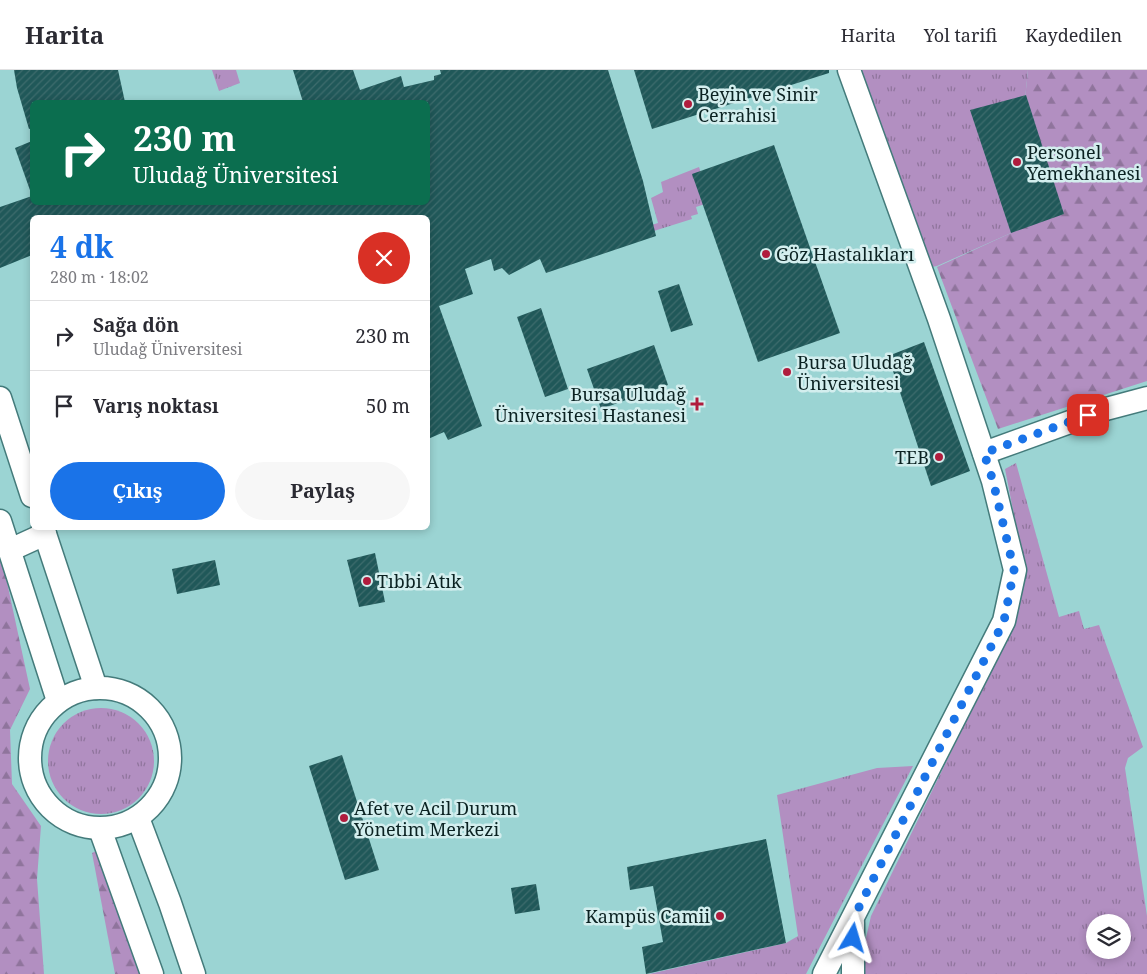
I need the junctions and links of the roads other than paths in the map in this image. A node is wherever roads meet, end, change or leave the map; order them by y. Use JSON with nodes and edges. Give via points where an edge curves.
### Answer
{"nodes":[{"id":1,"x":849,"y":70,"type":"edge"},
{"id":2,"x":0,"y":398,"type":"edge"},
{"id":3,"x":1147,"y":398,"type":"edge"},
{"id":4,"x":984,"y":453,"type":"junction"},
{"id":5,"x":30,"y":490,"type":"edge"},
{"id":6,"x":0,"y":521,"type":"edge"},
{"id":7,"x":44,"y":531,"type":"edge"},
{"id":8,"x":10,"y":550,"type":"junction"},
{"id":9,"x":96,"y":688,"type":"junction"},
{"id":10,"x":58,"y":701,"type":"junction"},
{"id":11,"x":138,"y":818,"type":"junction"},
{"id":12,"x":100,"y":829,"type":"junction"},
{"id":13,"x":853,"y":919,"type":"junction"},
{"id":14,"x":152,"y":974,"type":"edge"},
{"id":15,"x":194,"y":974,"type":"edge"},
{"id":16,"x":824,"y":974,"type":"edge"},
{"id":17,"x":853,"y":974,"type":"edge"}],
"edges":[{"from":1,"to":4,"type":"street"},
{"from":2,"to":5,"type":"street"},
{"from":3,"to":4,"type":"street","via":[[1106,408]]},
{"from":4,"to":13,"type":"street","via":[[1014,570],[1004,621]]},
{"from":6,"to":8,"type":"street"},
{"from":7,"to":8,"type":"street"},
{"from":7,"to":9,"type":"street"},
{"from":8,"to":10,"type":"street"},
{"from":9,"to":10,"type":"street","via":[[76,691]]},
{"from":9,"to":11,"type":"street","via":[[116,689],[142,703],[156,715],[172,747],[164,788]]},
{"from":10,"to":12,"type":"street","via":[[41,717],[32,737],[29,758],[32,781],[58,816],[78,825]]},
{"from":11,"to":12,"type":"street","via":[[120,826]]},
{"from":11,"to":15,"type":"street"},
{"from":12,"to":14,"type":"street"},
{"from":13,"to":16,"type":"street"},
{"from":13,"to":17,"type":"street"}]}
